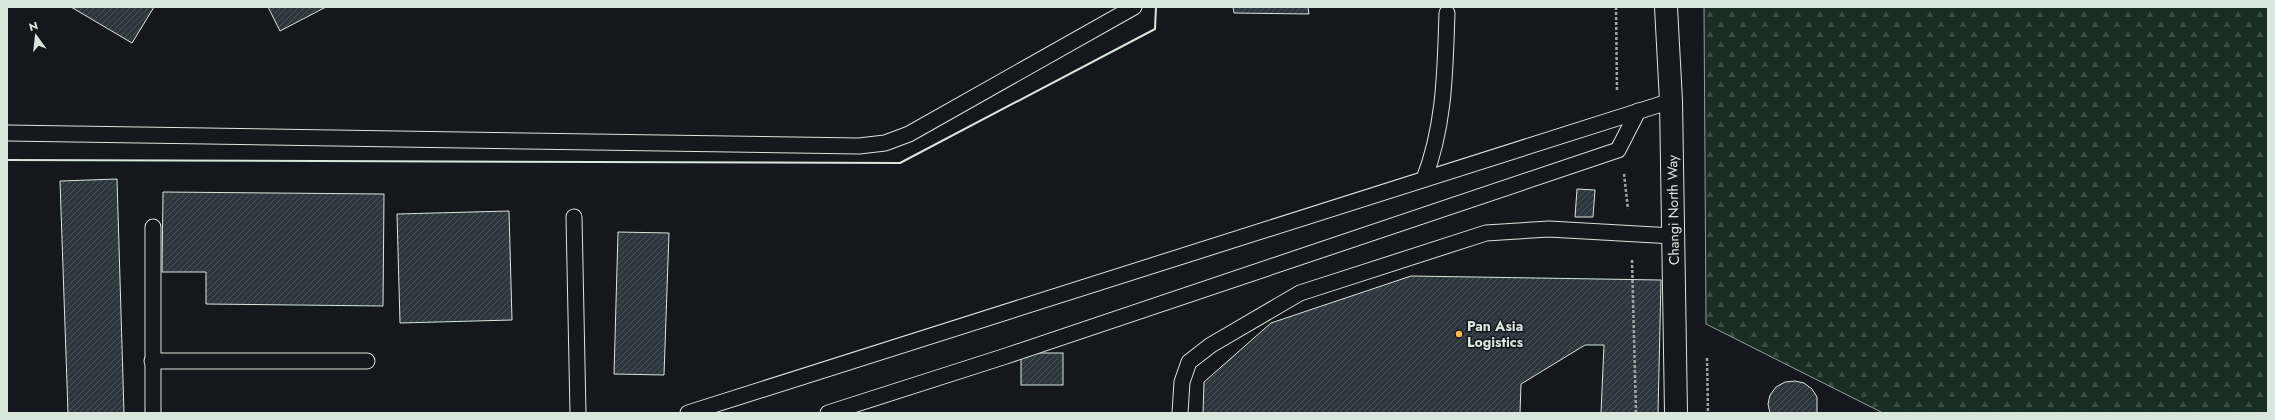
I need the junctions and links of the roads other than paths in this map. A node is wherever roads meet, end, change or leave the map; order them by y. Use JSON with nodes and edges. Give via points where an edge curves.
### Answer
{"nodes":[{"id":1,"x":1134,"y":7,"type":"edge"},
{"id":2,"x":1666,"y":7,"type":"edge"},
{"id":3,"x":1447,"y":13,"type":"dead end"},
{"id":4,"x":1671,"y":101,"type":"junction"},
{"id":5,"x":1638,"y":111,"type":"junction"},
{"id":6,"x":7,"y":133,"type":"edge"},
{"id":7,"x":1424,"y":179,"type":"junction"},
{"id":8,"x":574,"y":217,"type":"dead end"},
{"id":9,"x":153,"y":227,"type":"dead end"},
{"id":10,"x":1673,"y":236,"type":"junction"},
{"id":11,"x":152,"y":361,"type":"junction"},
{"id":12,"x":367,"y":361,"type":"dead end"},
{"id":13,"x":153,"y":413,"type":"edge"},
{"id":14,"x":578,"y":413,"type":"edge"},
{"id":15,"x":688,"y":413,"type":"edge"},
{"id":16,"x":828,"y":413,"type":"edge"},
{"id":17,"x":1180,"y":413,"type":"edge"},
{"id":18,"x":1676,"y":413,"type":"edge"}],
"edges":[{"from":1,"to":6,"type":"lane","via":[[909,134],[885,143],[859,146]]},
{"from":2,"to":4,"type":"street","name":"Changi North Way"},
{"from":3,"to":7,"type":"lane","via":[[1444,98],[1432,156]]},
{"from":4,"to":5,"type":"lane"},
{"from":4,"to":10,"type":"street","name":"Changi North Way"},
{"from":5,"to":7,"type":"lane"},
{"from":5,"to":16,"type":"lane","via":[[1618,150],[1013,354]]},
{"from":7,"to":15,"type":"lane"},
{"from":8,"to":14,"type":"lane"},
{"from":9,"to":11,"type":"lane"},
{"from":10,"to":17,"type":"lane","via":[[1548,229],[1486,233],[1300,293],[1189,362],[1182,382]]},
{"from":10,"to":18,"type":"street","name":"Changi North Way"},
{"from":11,"to":12,"type":"lane"},
{"from":11,"to":13,"type":"lane"}]}
